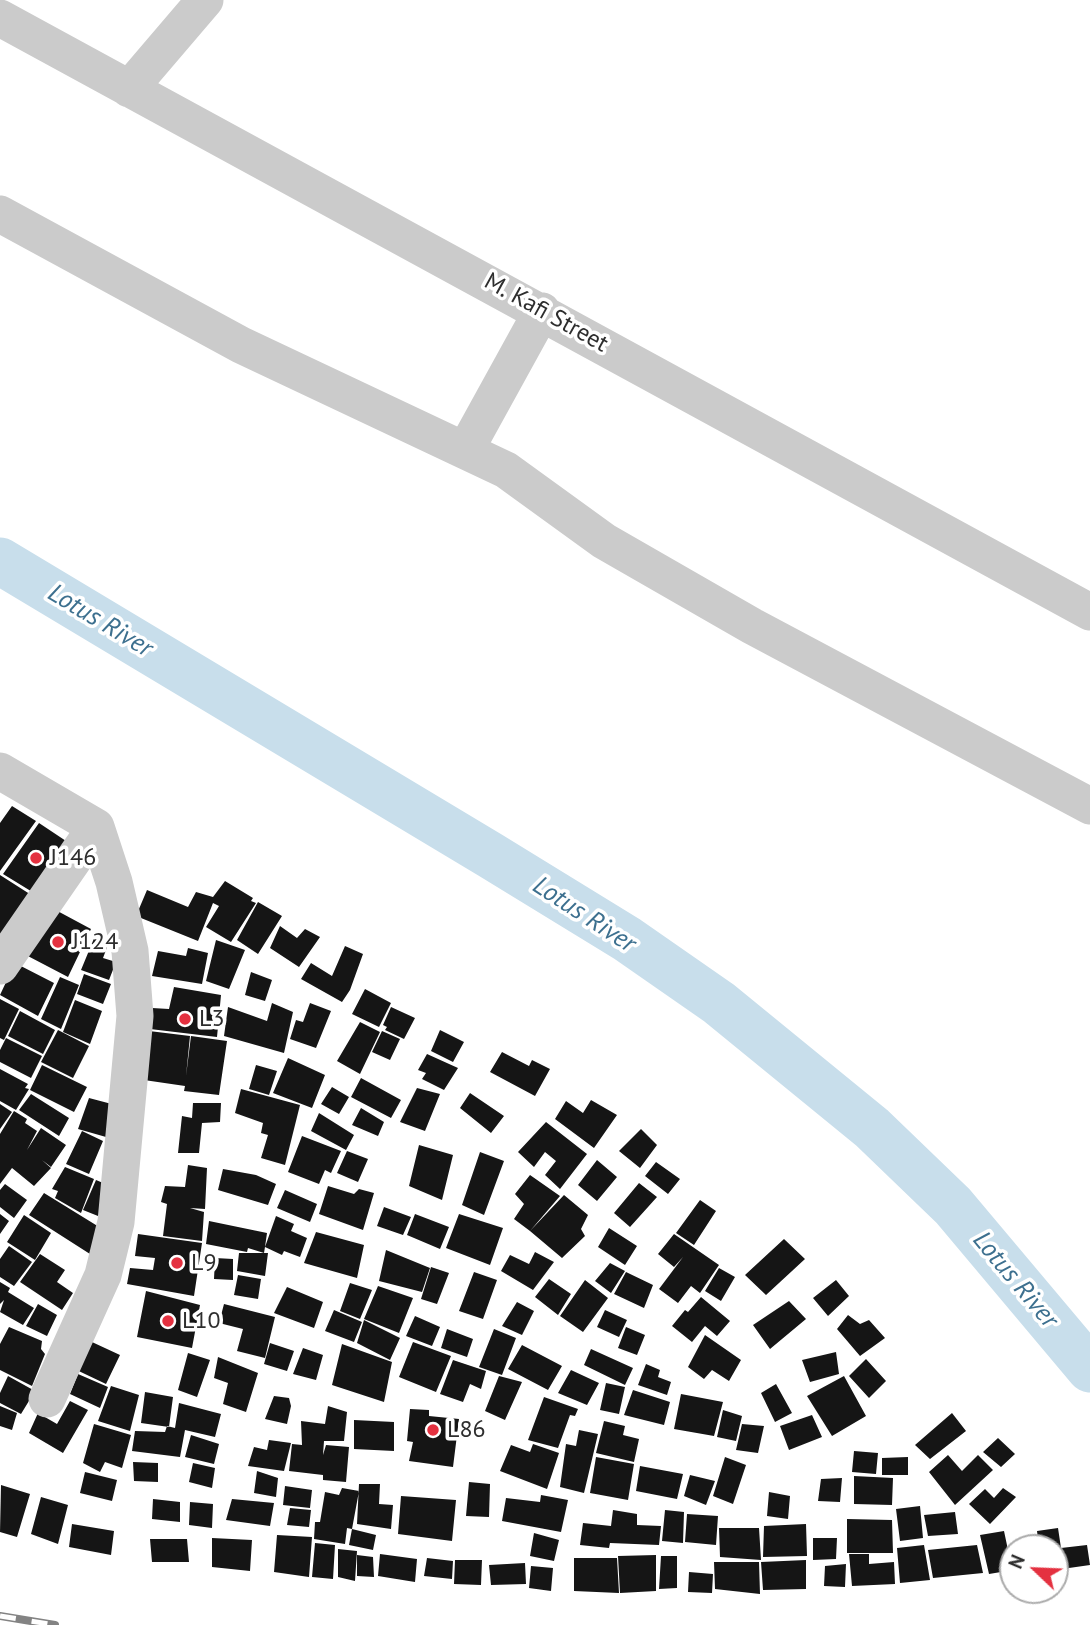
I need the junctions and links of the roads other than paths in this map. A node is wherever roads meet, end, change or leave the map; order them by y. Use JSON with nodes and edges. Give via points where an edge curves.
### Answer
{"nodes":[{"id":1,"x":205,"y":0,"type":"edge"},
{"id":2,"x":0,"y":18,"type":"edge"},
{"id":3,"x":129,"y":89,"type":"junction"},
{"id":4,"x":0,"y":214,"type":"edge"},
{"id":5,"x":542,"y":310,"type":"junction"},
{"id":6,"x":466,"y":449,"type":"junction"},
{"id":7,"x":1090,"y":612,"type":"edge"},
{"id":8,"x":0,"y":771,"type":"edge"},
{"id":9,"x":1090,"y":806,"type":"edge"},
{"id":10,"x":96,"y":827,"type":"junction"},
{"id":11,"x":0,"y":965,"type":"edge"},
{"id":12,"x":47,"y":1399,"type":"dead end"}],
"edges":[{"from":1,"to":3,"type":"street"},
{"from":2,"to":3,"type":"street","name":"M. Kafi Street"},
{"from":3,"to":5,"type":"street","name":"M. Kafi Street"},
{"from":4,"to":6,"type":"street","via":[[241,345]]},
{"from":5,"to":6,"type":"street"},
{"from":5,"to":7,"type":"street","name":"M. Kafi Street"},
{"from":6,"to":9,"type":"street","via":[[538,491],[604,541],[752,626]]},
{"from":8,"to":10,"type":"street"},
{"from":10,"to":11,"type":"street"},
{"from":10,"to":12,"type":"street","via":[[130,951],[135,1016],[124,1156],[116,1222],[103,1275]]}]}
